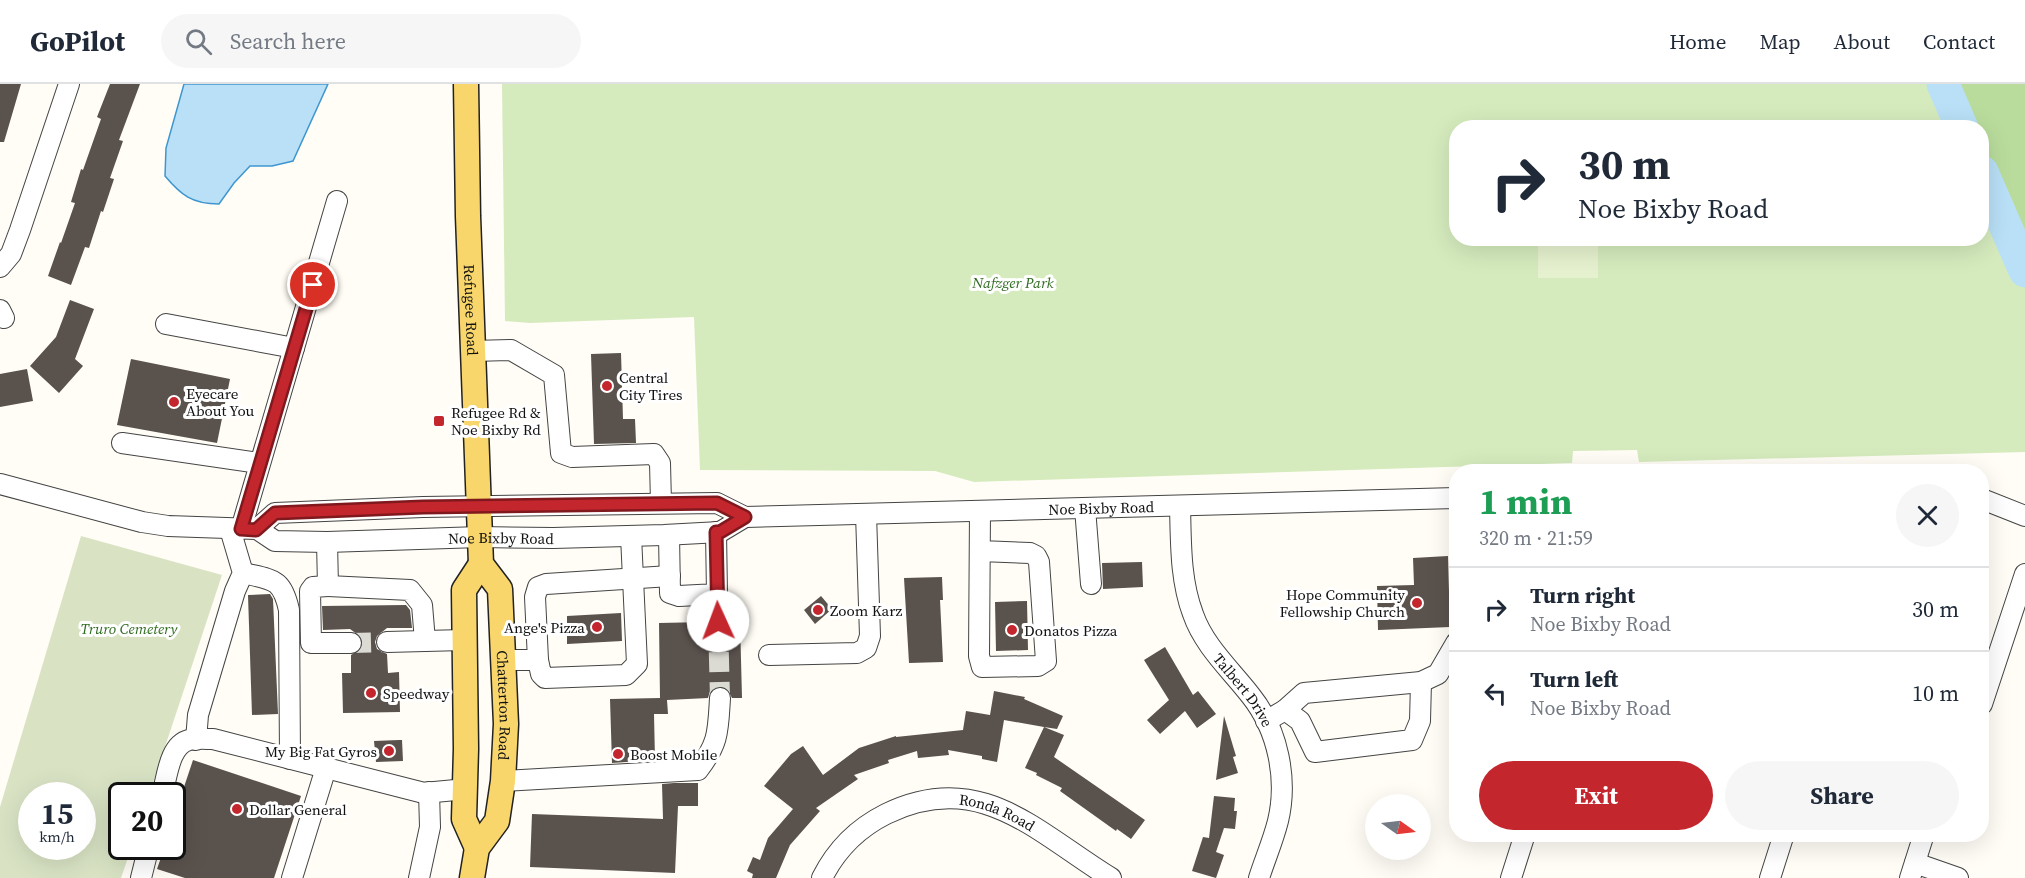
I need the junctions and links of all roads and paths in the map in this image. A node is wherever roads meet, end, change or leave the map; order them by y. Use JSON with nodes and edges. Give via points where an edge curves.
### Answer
{"nodes":[{"id":1,"x":69,"y":84,"type":"edge"},
{"id":2,"x":466,"y":84,"type":"edge"},
{"id":3,"x":337,"y":201,"type":"dead end"},
{"id":4,"x":0,"y":267,"type":"edge"},
{"id":5,"x":166,"y":324,"type":"dead end"},
{"id":6,"x":294,"y":348,"type":"junction"},
{"id":7,"x":472,"y":351,"type":"junction"},
{"id":8,"x":122,"y":443,"type":"dead end"},
{"id":9,"x":259,"y":463,"type":"junction"},
{"id":10,"x":0,"y":484,"type":"edge"},
{"id":11,"x":1449,"y":498,"type":"edge"},
{"id":12,"x":1989,"y":503,"type":"edge"},
{"id":13,"x":662,"y":504,"type":"junction"},
{"id":14,"x":478,"y":506,"type":"junction"},
{"id":15,"x":1180,"y":506,"type":"junction"},
{"id":16,"x":1084,"y":508,"type":"junction"},
{"id":17,"x":980,"y":512,"type":"junction"},
{"id":18,"x":866,"y":514,"type":"junction"},
{"id":19,"x":2025,"y":516,"type":"edge"},
{"id":20,"x":745,"y":517,"type":"junction"},
{"id":21,"x":242,"y":529,"type":"junction"},
{"id":22,"x":716,"y":532,"type":"junction"},
{"id":23,"x":669,"y":535,"type":"junction"},
{"id":24,"x":632,"y":536,"type":"junction"},
{"id":25,"x":480,"y":537,"type":"junction"},
{"id":26,"x":327,"y":542,"type":"junction"},
{"id":27,"x":980,"y":551,"type":"junction"},
{"id":28,"x":481,"y":564,"type":"junction"},
{"id":29,"x":243,"y":573,"type":"junction"},
{"id":30,"x":2025,"y":574,"type":"edge"},
{"id":31,"x":670,"y":576,"type":"junction"},
{"id":32,"x":634,"y":578,"type":"junction"},
{"id":33,"x":1091,"y":584,"type":"dead end"},
{"id":34,"x":328,"y":586,"type":"junction"},
{"id":35,"x":717,"y":594,"type":"junction"},
{"id":36,"x":718,"y":621,"type":"tunnel mouth"},
{"id":37,"x":464,"y":640,"type":"junction"},
{"id":38,"x":425,"y":641,"type":"junction"},
{"id":39,"x":387,"y":642,"type":"tunnel mouth"},
{"id":40,"x":351,"y":643,"type":"tunnel mouth"},
{"id":41,"x":769,"y":655,"type":"dead end"},
{"id":42,"x":1449,"y":656,"type":"edge"},
{"id":43,"x":504,"y":660,"type":"junction"},
{"id":44,"x":538,"y":660,"type":"junction"},
{"id":45,"x":1421,"y":682,"type":"junction"},
{"id":46,"x":1989,"y":683,"type":"edge"},
{"id":47,"x":720,"y":698,"type":"tunnel mouth"},
{"id":48,"x":1285,"y":710,"type":"junction"},
{"id":49,"x":1266,"y":721,"type":"junction"},
{"id":50,"x":196,"y":740,"type":"junction"},
{"id":51,"x":290,"y":759,"type":"junction"},
{"id":52,"x":326,"y":768,"type":"junction"},
{"id":53,"x":503,"y":781,"type":"junction"},
{"id":54,"x":165,"y":782,"type":"edge"},
{"id":55,"x":466,"y":789,"type":"junction"},
{"id":56,"x":429,"y":792,"type":"junction"},
{"id":57,"x":1522,"y":842,"type":"edge"},
{"id":58,"x":1781,"y":842,"type":"edge"},
{"id":59,"x":1921,"y":842,"type":"edge"},
{"id":60,"x":477,"y":848,"type":"junction"},
{"id":61,"x":146,"y":860,"type":"edge"},
{"id":62,"x":1912,"y":871,"type":"edge"},
{"id":63,"x":141,"y":878,"type":"edge"},
{"id":64,"x":292,"y":878,"type":"edge"},
{"id":65,"x":419,"y":878,"type":"edge"},
{"id":66,"x":472,"y":878,"type":"edge"},
{"id":67,"x":822,"y":878,"type":"edge"},
{"id":68,"x":1111,"y":878,"type":"edge"},
{"id":69,"x":1259,"y":878,"type":"edge"},
{"id":70,"x":1511,"y":878,"type":"edge"},
{"id":71,"x":1770,"y":878,"type":"edge"},
{"id":72,"x":1958,"y":878,"type":"edge"}],
"edges":[{"from":1,"to":4,"type":"street","via":[[11,254]]},
{"from":2,"to":7,"type":"main road","name":"Refugee Road"},
{"from":3,"to":6,"type":"street"},
{"from":5,"to":6,"type":"street"},
{"from":6,"to":9,"type":"street"},
{"from":7,"to":13,"type":"street","via":[[511,350],[554,375],[561,453],[572,457],[654,454],[660,463]]},
{"from":7,"to":14,"type":"main road","name":"Refugee Road"},
{"from":8,"to":9,"type":"street"},
{"from":9,"to":21,"type":"street"},
{"from":10,"to":21,"type":"street","name":"Noe Bixby Road","via":[[142,522]]},
{"from":11,"to":15,"type":"street","name":"Noe Bixby Road"},
{"from":12,"to":19,"type":"street"},
{"from":13,"to":14,"type":"street","name":"Noe Bixby Road"},
{"from":13,"to":20,"type":"street","name":"Noe Bixby Road","via":[[717,503]]},
{"from":14,"to":21,"type":"street","name":"Noe Bixby Road","via":[[275,513]]},
{"from":14,"to":25,"type":"main road","name":"Refugee Road"},
{"from":15,"to":16,"type":"street","name":"Noe Bixby Road"},
{"from":15,"to":49,"type":"street","name":"Talbert Drive","via":[[1184,585],[1193,616],[1209,645],[1252,697]]},
{"from":16,"to":17,"type":"street","name":"Noe Bixby Road"},
{"from":16,"to":33,"type":"street"},
{"from":17,"to":18,"type":"street","name":"Noe Bixby Road"},
{"from":17,"to":27,"type":"street"},
{"from":18,"to":20,"type":"street","name":"Noe Bixby Road"},
{"from":18,"to":41,"type":"street","via":[[870,636],[866,648],[857,653]]},
{"from":20,"to":22,"type":"street","name":"Noe Bixby Road"},
{"from":21,"to":26,"type":"street","name":"Noe Bixby Road","via":[[275,541]]},
{"from":21,"to":29,"type":"street"},
{"from":22,"to":23,"type":"street","name":"Noe Bixby Road"},
{"from":22,"to":35,"type":"street"},
{"from":23,"to":24,"type":"street","name":"Noe Bixby Road"},
{"from":23,"to":31,"type":"street"},
{"from":24,"to":25,"type":"street","name":"Noe Bixby Road"},
{"from":24,"to":32,"type":"street"},
{"from":25,"to":26,"type":"street","name":"Noe Bixby Road"},
{"from":25,"to":28,"type":"main road"},
{"from":26,"to":34,"type":"street"},
{"from":27,"to":27,"type":"street","via":[[982,667],[1038,666],[1046,661],[1036,556]]},
{"from":28,"to":37,"type":"main road","via":[[464,590]]},
{"from":28,"to":43,"type":"main road","name":"Chatterton Road","via":[[500,589]]},
{"from":29,"to":50,"type":"street","via":[[198,715]]},
{"from":29,"to":51,"type":"street","via":[[280,585],[289,610]]},
{"from":30,"to":46,"type":"street"},
{"from":31,"to":32,"type":"street"},
{"from":31,"to":35,"type":"street","via":[[670,592],[680,596]]},
{"from":32,"to":44,"type":"street","via":[[538,587]]},
{"from":32,"to":44,"type":"street","via":[[637,664],[626,675],[545,678]]},
{"from":34,"to":38,"type":"street","via":[[410,590],[422,605]]},
{"from":34,"to":40,"type":"street","via":[[313,587],[310,591],[310,643]]},
{"from":35,"to":36,"type":"street"},
{"from":37,"to":38,"type":"street"},
{"from":37,"to":55,"type":"main road"},
{"from":38,"to":39,"type":"street"},
{"from":42,"to":45,"type":"street","via":[[1438,674]]},
{"from":43,"to":44,"type":"street"},
{"from":43,"to":53,"type":"main road","name":"Chatterton Road"},
{"from":45,"to":48,"type":"street","via":[[1304,693]]},
{"from":45,"to":48,"type":"street","via":[[1420,721],[1413,740],[1315,752],[1300,721]]},
{"from":47,"to":53,"type":"street","via":[[717,738],[698,770]]},
{"from":48,"to":49,"type":"street"},
{"from":49,"to":69,"type":"street","name":"Talbert Drive","via":[[1280,761],[1282,784],[1278,820]]},
{"from":50,"to":51,"type":"street","via":[[213,739]]},
{"from":50,"to":54,"type":"street","via":[[179,745]]},
{"from":51,"to":52,"type":"street"},
{"from":52,"to":56,"type":"street"},
{"from":52,"to":64,"type":"street"},
{"from":53,"to":60,"type":"main road","name":"Chatterton Road","via":[[497,821]]},
{"from":55,"to":56,"type":"street"},
{"from":55,"to":60,"type":"main road","via":[[464,819]]},
{"from":56,"to":65,"type":"street","via":[[430,827]]},
{"from":57,"to":70,"type":"street"},
{"from":58,"to":71,"type":"street"},
{"from":59,"to":62,"type":"street"},
{"from":60,"to":66,"type":"main road","name":"Chatterton Road"},
{"from":61,"to":63,"type":"street"},
{"from":62,"to":72,"type":"street"},
{"from":67,"to":68,"type":"street","name":"Ronda Road","via":[[837,853],[872,821],[923,800],[952,798],[1001,808]]}]}
